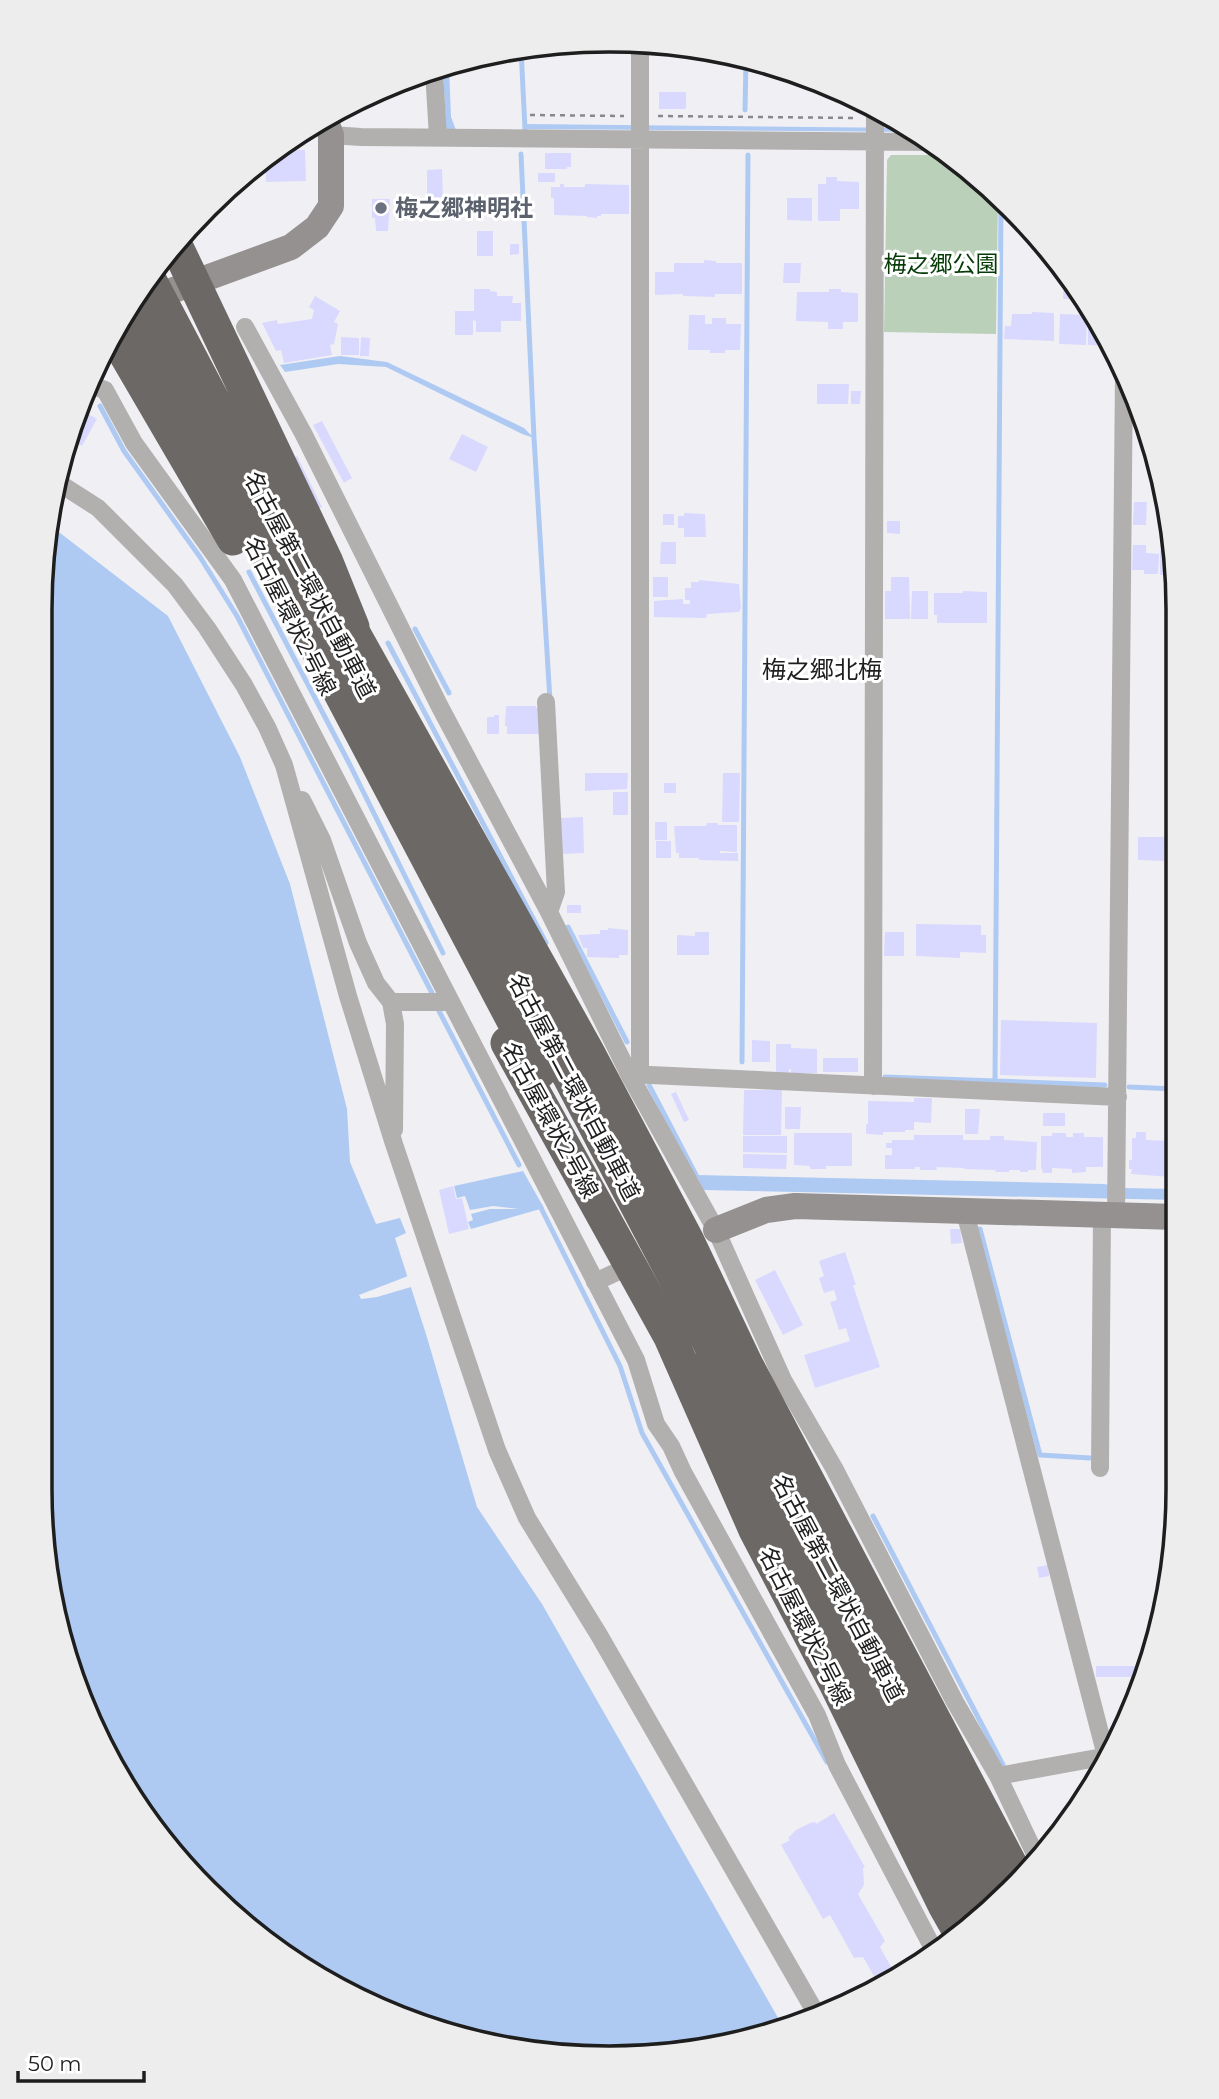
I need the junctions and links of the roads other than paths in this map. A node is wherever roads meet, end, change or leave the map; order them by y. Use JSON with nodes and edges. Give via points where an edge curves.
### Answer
{"nodes":[{"id":1,"x":640,"y":54,"type":"edge"},
{"id":2,"x":435,"y":80,"type":"edge"},
{"id":3,"x":875,"y":126,"type":"edge"},
{"id":4,"x":331,"y":127,"type":"edge"},
{"id":5,"x":640,"y":127,"type":"junction"},
{"id":6,"x":328,"y":129,"type":"edge"},
{"id":7,"x":896,"y":132,"type":"edge"},
{"id":8,"x":438,"y":137,"type":"junction"},
{"id":9,"x":181,"y":255,"type":"edge"},
{"id":10,"x":175,"y":261,"type":"edge"},
{"id":11,"x":170,"y":278,"type":"edge"},
{"id":12,"x":153,"y":290,"type":"edge"},
{"id":13,"x":139,"y":312,"type":"edge"},
{"id":14,"x":135,"y":319,"type":"edge"},
{"id":15,"x":245,"y":327,"type":"dead end"},
{"id":16,"x":120,"y":345,"type":"edge"},
{"id":17,"x":99,"y":388,"type":"edge"},
{"id":18,"x":1124,"y":396,"type":"edge"},
{"id":19,"x":236,"y":411,"type":"junction"},
{"id":20,"x":303,"y":433,"type":"junction"},
{"id":21,"x":66,"y":487,"type":"edge"},
{"id":22,"x":546,"y":702,"type":"dead end"},
{"id":23,"x":284,"y":765,"type":"junction"},
{"id":24,"x":409,"y":800,"type":"junction"},
{"id":25,"x":549,"y":912,"type":"junction"},
{"id":26,"x":569,"y":952,"type":"junction"},
{"id":27,"x":391,"y":1002,"type":"junction"},
{"id":28,"x":451,"y":1002,"type":"junction"},
{"id":29,"x":587,"y":1049,"type":"junction"},
{"id":30,"x":634,"y":1074,"type":"junction"},
{"id":31,"x":873,"y":1086,"type":"junction"},
{"id":32,"x":1118,"y":1097,"type":"junction"},
{"id":33,"x":522,"y":1139,"type":"junction"},
{"id":34,"x":394,"y":1144,"type":"junction"},
{"id":35,"x":566,"y":1150,"type":"junction"},
{"id":36,"x":965,"y":1212,"type":"junction"},
{"id":37,"x":1111,"y":1212,"type":"junction"},
{"id":38,"x":1166,"y":1216,"type":"edge"},
{"id":39,"x":702,"y":1236,"type":"junction"},
{"id":40,"x":631,"y":1266,"type":"junction"},
{"id":41,"x":595,"y":1282,"type":"junction"},
{"id":42,"x":747,"y":1365,"type":"junction"},
{"id":43,"x":783,"y":1380,"type":"junction"},
{"id":44,"x":1100,"y":1468,"type":"dead end"},
{"id":45,"x":1104,"y":1745,"type":"edge"},
{"id":46,"x":1097,"y":1758,"type":"edge"},
{"id":47,"x":998,"y":1776,"type":"junction"},
{"id":48,"x":1033,"y":1850,"type":"edge"},
{"id":49,"x":1014,"y":1871,"type":"edge"},
{"id":50,"x":996,"y":1890,"type":"edge"},
{"id":51,"x":978,"y":1907,"type":"edge"},
{"id":52,"x":955,"y":1926,"type":"edge"},
{"id":53,"x":931,"y":1944,"type":"edge"},
{"id":54,"x":813,"y":2008,"type":"edge"}],
"edges":[{"from":1,"to":5,"type":"street"},
{"from":2,"to":8,"type":"street"},
{"from":3,"to":5,"type":"street"},
{"from":3,"to":7,"type":"street"},
{"from":3,"to":31,"type":"street"},
{"from":4,"to":8,"type":"street"},
{"from":5,"to":8,"type":"street"},
{"from":5,"to":30,"type":"street"},
{"from":6,"to":11,"type":"street","via":[[331,206],[317,226],[291,247]]},
{"from":9,"to":24,"type":"highway","bridge":true,"via":[[326,560]]},
{"from":10,"to":11,"type":"street"},
{"from":11,"to":12,"type":"street"},
{"from":11,"to":19,"type":"highway","name":"名古屋環状2号線"},
{"from":11,"to":24,"type":"highway","name":"名古屋第二環状自動車道","bridge":true},
{"from":13,"to":24,"type":"highway","name":"名古屋第二環状自動車道","bridge":true},
{"from":14,"to":35,"type":"highway","name":"名古屋環状2号線","via":[[335,702],[439,914]]},
{"from":15,"to":20,"type":"street"},
{"from":16,"to":24,"type":"highway","bridge":true,"via":[[299,657]]},
{"from":17,"to":28,"type":"street","via":[[105,390],[134,443],[233,580]]},
{"from":18,"to":32,"type":"street"},
{"from":19,"to":20,"type":"street"},
{"from":19,"to":29,"type":"highway","name":"名古屋環状2号線","via":[[358,641]]},
{"from":20,"to":25,"type":"street"},
{"from":21,"to":23,"type":"street","via":[[99,508],[175,585],[244,685]]},
{"from":22,"to":25,"type":"street","via":[[556,892]]},
{"from":23,"to":27,"type":"street","via":[[322,840],[376,983]]},
{"from":23,"to":34,"type":"street"},
{"from":24,"to":50,"type":"highway","name":"名古屋第二環状自動車道","bridge":true},
{"from":24,"to":51,"type":"highway","name":"名古屋第二環状自動車道","bridge":true,"via":[[817,1604]]},
{"from":25,"to":26,"type":"street"},
{"from":26,"to":29,"type":"street","via":[[579,986]]},
{"from":26,"to":30,"type":"street"},
{"from":27,"to":28,"type":"street"},
{"from":27,"to":34,"type":"street","via":[[395,1024]]},
{"from":28,"to":33,"type":"street"},
{"from":29,"to":39,"type":"highway","name":"名古屋環状2号線"},
{"from":30,"to":31,"type":"street"},
{"from":30,"to":39,"type":"street"},
{"from":31,"to":32,"type":"street"},
{"from":32,"to":37,"type":"street"},
{"from":33,"to":35,"type":"street"},
{"from":33,"to":41,"type":"street"},
{"from":34,"to":54,"type":"street","via":[[497,1450],[527,1518]]},
{"from":35,"to":40,"type":"highway","name":"名古屋環状2号線"},
{"from":36,"to":37,"type":"street"},
{"from":36,"to":39,"type":"street","via":[[795,1206],[766,1210]]},
{"from":36,"to":45,"type":"street"},
{"from":37,"to":38,"type":"street"},
{"from":37,"to":44,"type":"street"},
{"from":39,"to":40,"type":"street"},
{"from":39,"to":42,"type":"highway","name":"名古屋環状2号線"},
{"from":39,"to":43,"type":"street"},
{"from":40,"to":41,"type":"street"},
{"from":40,"to":52,"type":"highway","name":"名古屋環状2号線","via":[[670,1337],[755,1530]]},
{"from":41,"to":53,"type":"street","via":[[636,1360],[656,1424],[817,1715],[837,1765]]},
{"from":42,"to":43,"type":"street"},
{"from":42,"to":49,"type":"highway","name":"名古屋環状2号線"},
{"from":43,"to":47,"type":"street"},
{"from":46,"to":47,"type":"street"},
{"from":47,"to":48,"type":"street"}]}
